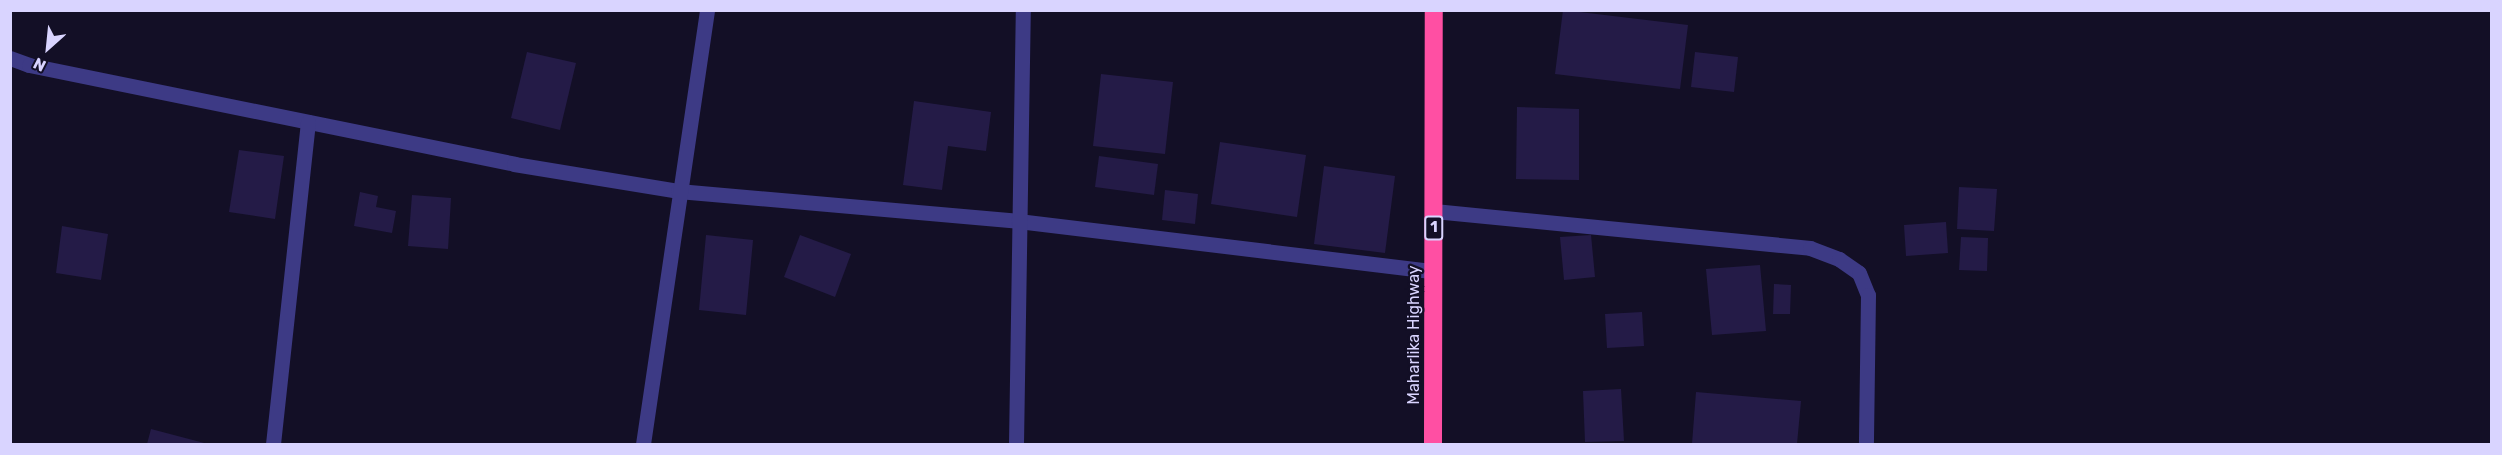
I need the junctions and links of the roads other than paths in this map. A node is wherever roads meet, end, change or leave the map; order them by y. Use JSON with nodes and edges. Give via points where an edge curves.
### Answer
{"nodes":[{"id":1,"x":707,"y":10,"type":"edge"},
{"id":2,"x":1023,"y":10,"type":"edge"},
{"id":3,"x":1434,"y":10,"type":"edge"},
{"id":4,"x":10,"y":58,"type":"edge"},
{"id":5,"x":308,"y":122,"type":"junction"},
{"id":6,"x":678,"y":192,"type":"junction"},
{"id":7,"x":1434,"y":211,"type":"junction"},
{"id":8,"x":1018,"y":221,"type":"junction"},
{"id":9,"x":1433,"y":271,"type":"junction"},
{"id":10,"x":273,"y":444,"type":"edge"},
{"id":11,"x":643,"y":444,"type":"edge"},
{"id":12,"x":1016,"y":444,"type":"edge"},
{"id":13,"x":1433,"y":444,"type":"edge"},
{"id":14,"x":1866,"y":444,"type":"edge"}],
"edges":[{"from":1,"to":6,"type":"street"},
{"from":2,"to":8,"type":"street"},
{"from":3,"to":7,"type":"highway","name":"Maharlika Highway","number":"1"},
{"from":4,"to":5,"type":"street"},
{"from":5,"to":6,"type":"street"},
{"from":5,"to":10,"type":"street"},
{"from":6,"to":8,"type":"street"},
{"from":6,"to":11,"type":"street"},
{"from":7,"to":9,"type":"highway","name":"Maharlika Highway","number":"1"},
{"from":7,"to":14,"type":"street","via":[[1810,248],[1839,259],[1859,273],[1868,295]]},
{"from":8,"to":9,"type":"street"},
{"from":8,"to":12,"type":"street"},
{"from":9,"to":13,"type":"highway","name":"Maharlika Highway","number":"1"}]}
